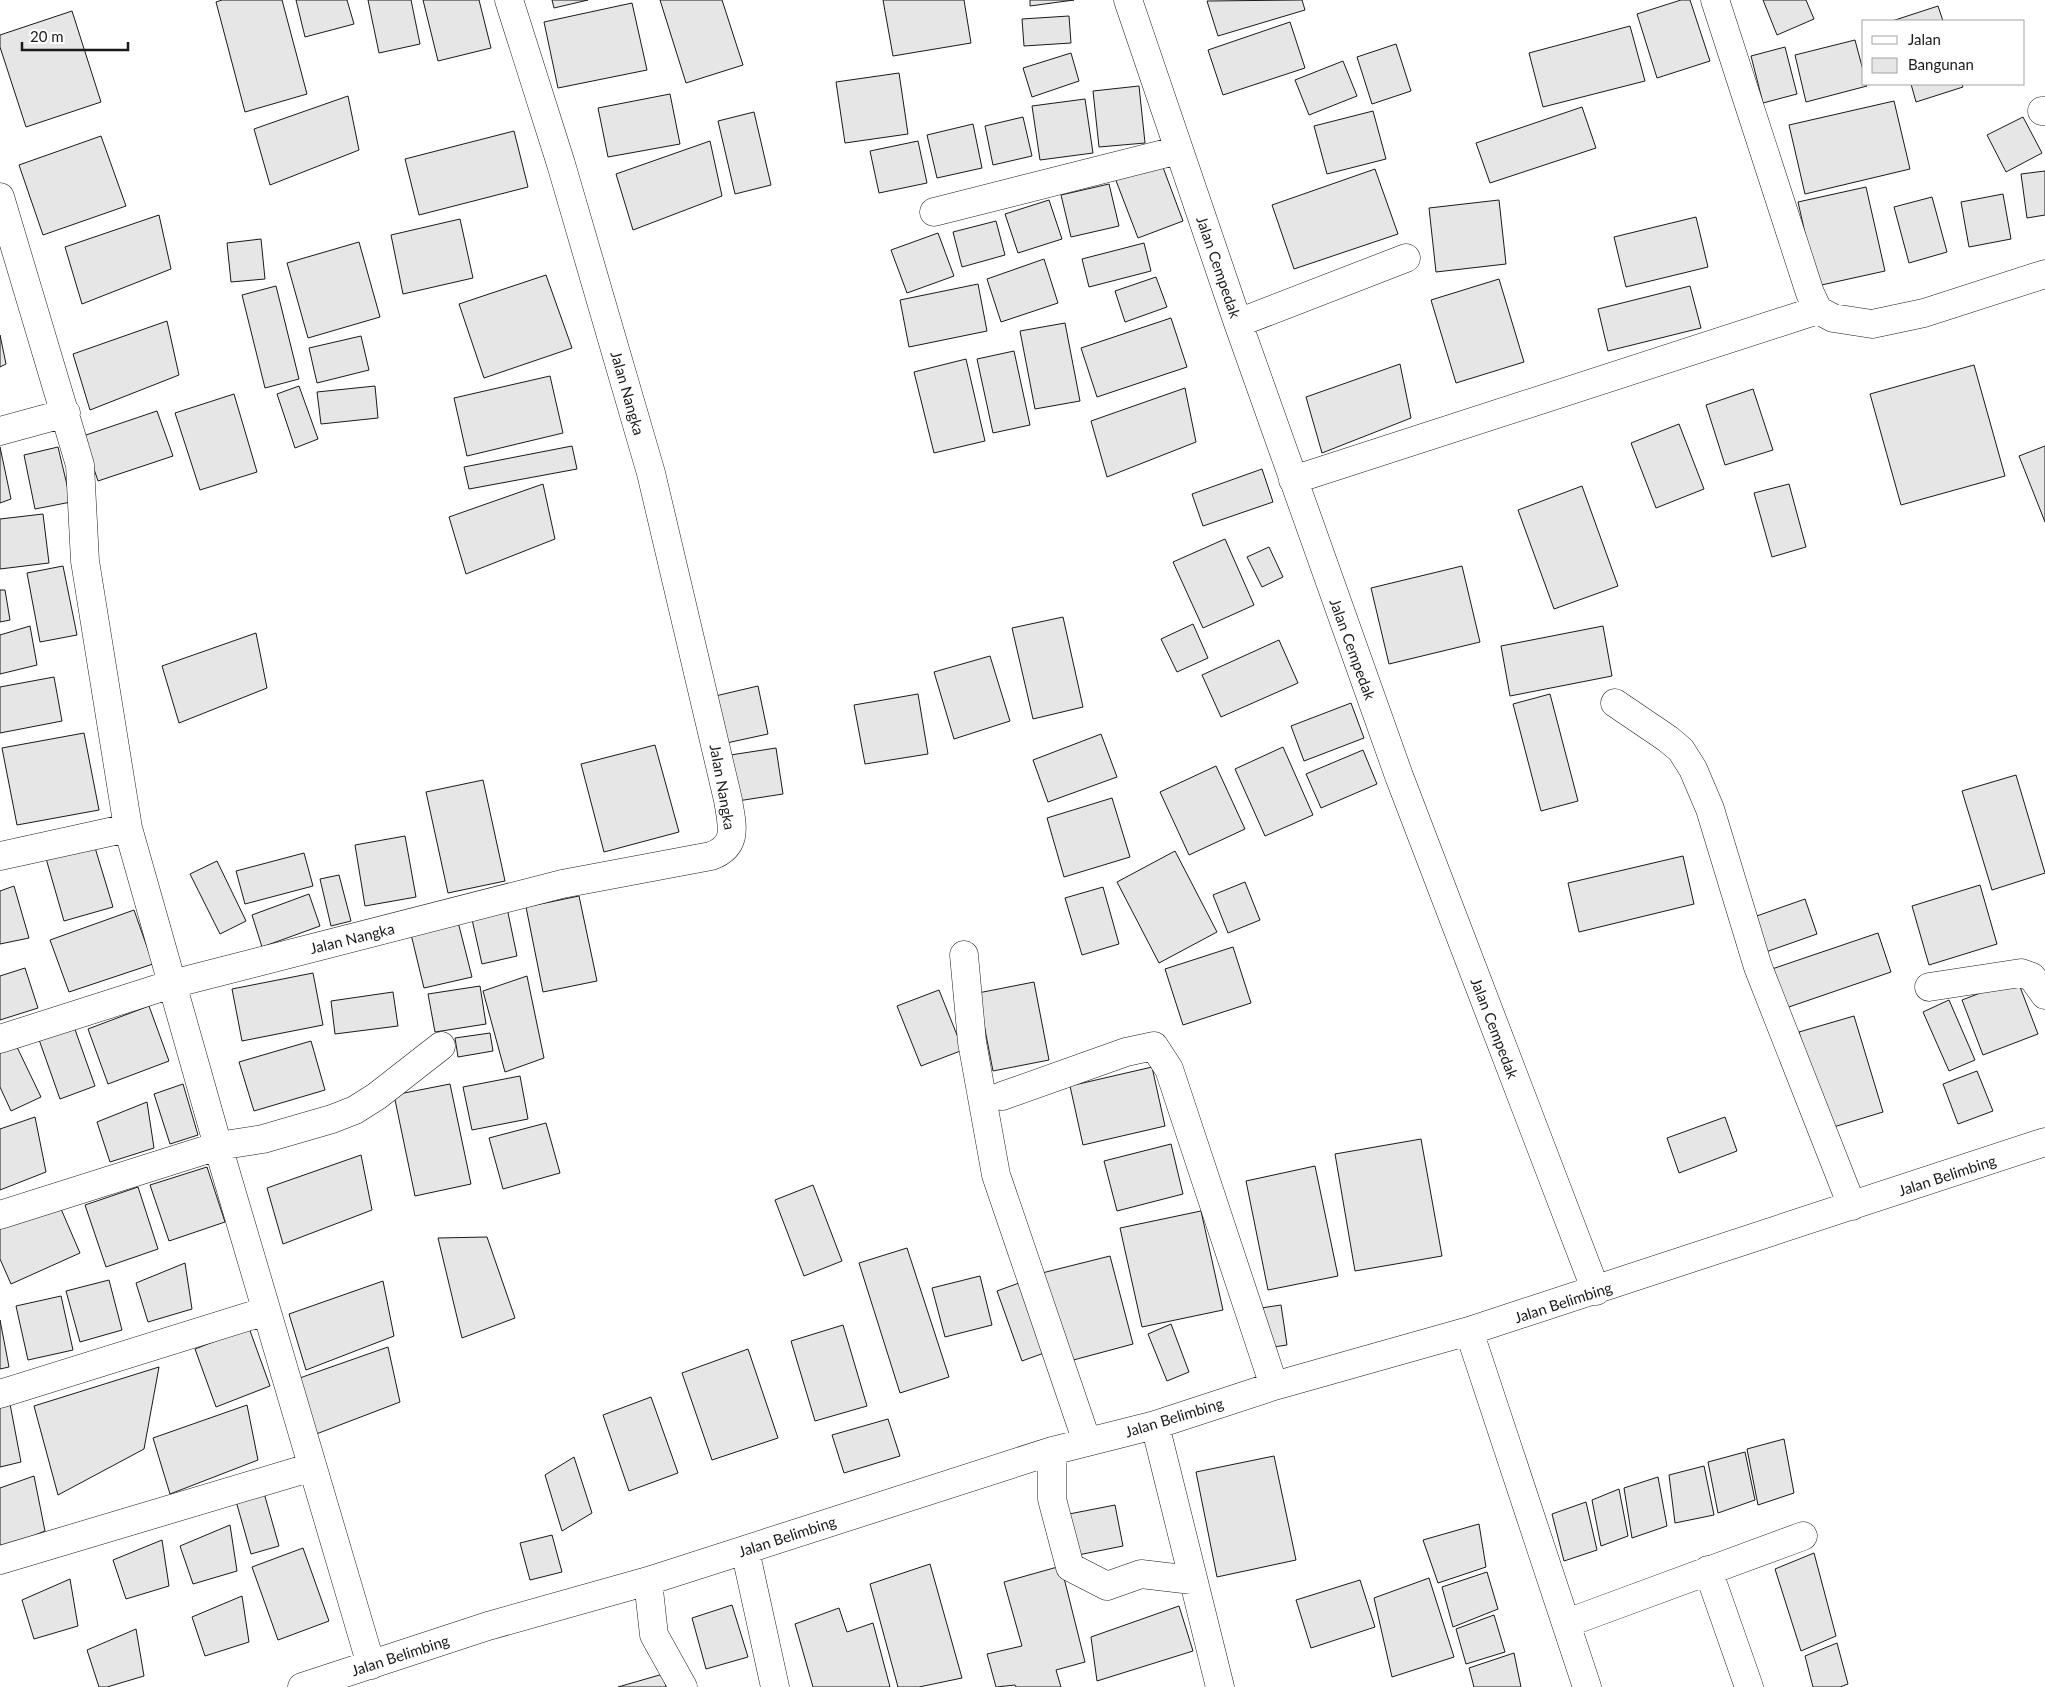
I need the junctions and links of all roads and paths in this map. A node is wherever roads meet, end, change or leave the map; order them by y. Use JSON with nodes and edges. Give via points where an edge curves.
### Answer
{"nodes":[{"id":1,"x":509,"y":0,"type":"edge"},
{"id":2,"x":1128,"y":0,"type":"edge"},
{"id":3,"x":1715,"y":0,"type":"edge"},
{"id":4,"x":1179,"y":150,"type":"junction"},
{"id":5,"x":0,"y":197,"type":"edge"},
{"id":6,"x":934,"y":212,"type":"dead end"},
{"id":7,"x":1406,"y":258,"type":"dead end"},
{"id":8,"x":2045,"y":274,"type":"edge"},
{"id":9,"x":1818,"y":310,"type":"junction"},
{"id":10,"x":1238,"y":324,"type":"junction"},
{"id":11,"x":66,"y":413,"type":"junction"},
{"id":12,"x":0,"y":431,"type":"edge"},
{"id":13,"x":1293,"y":480,"type":"junction"},
{"id":14,"x":1615,"y":703,"type":"dead end"},
{"id":15,"x":128,"y":828,"type":"junction"},
{"id":16,"x":0,"y":856,"type":"edge"},
{"id":17,"x":964,"y":955,"type":"dead end"},
{"id":18,"x":172,"y":984,"type":"junction"},
{"id":19,"x":1929,"y":987,"type":"dead end"},
{"id":20,"x":2045,"y":995,"type":"edge"},
{"id":21,"x":0,"y":1039,"type":"edge"},
{"id":22,"x":441,"y":1046,"type":"dead end"},
{"id":23,"x":1002,"y":1096,"type":"dead end"},
{"id":24,"x":2045,"y":1142,"type":"edge"},
{"id":25,"x":218,"y":1146,"type":"junction"},
{"id":26,"x":1852,"y":1206,"type":"junction"},
{"id":27,"x":0,"y":1215,"type":"edge"},
{"id":28,"x":1596,"y":1291,"type":"junction"},
{"id":29,"x":266,"y":1311,"type":"junction"},
{"id":30,"x":1469,"y":1331,"type":"junction"},
{"id":31,"x":1274,"y":1386,"type":"junction"},
{"id":32,"x":0,"y":1394,"type":"edge"},
{"id":33,"x":1155,"y":1425,"type":"junction"},
{"id":34,"x":1087,"y":1442,"type":"junction"},
{"id":35,"x":1052,"y":1451,"type":"junction"},
{"id":36,"x":312,"y":1467,"type":"junction"},
{"id":37,"x":1803,"y":1536,"type":"dead end"},
{"id":38,"x":745,"y":1550,"type":"junction"},
{"id":39,"x":0,"y":1560,"type":"edge"},
{"id":40,"x":1708,"y":1570,"type":"junction"},
{"id":41,"x":1192,"y":1580,"type":"junction"},
{"id":42,"x":648,"y":1581,"type":"junction"},
{"id":43,"x":1567,"y":1623,"type":"junction"},
{"id":44,"x":371,"y":1665,"type":"junction"},
{"id":45,"x":302,"y":1687,"type":"edge"},
{"id":46,"x":683,"y":1687,"type":"edge"},
{"id":47,"x":775,"y":1687,"type":"edge"},
{"id":48,"x":1220,"y":1687,"type":"edge"},
{"id":49,"x":1587,"y":1687,"type":"edge"},
{"id":50,"x":1749,"y":1687,"type":"edge"}],
"edges":[{"from":1,"to":18,"type":"street","name":"Jalan Nangka","via":[[651,473],[716,749],[731,818],[732,838],[720,853],[711,856],[562,884]]},
{"from":2,"to":4,"type":"street","name":"Jalan Cempedak"},
{"from":3,"to":9,"type":"street"},
{"from":4,"to":6,"type":"street"},
{"from":4,"to":10,"type":"street","name":"Jalan Cempedak"},
{"from":5,"to":11,"type":"street"},
{"from":7,"to":10,"type":"street"},
{"from":8,"to":9,"type":"street","via":[[1924,313],[1872,324],[1833,318]]},
{"from":9,"to":13,"type":"street"},
{"from":10,"to":13,"type":"street","name":"Jalan Cempedak"},
{"from":11,"to":12,"type":"street"},
{"from":11,"to":15,"type":"street","via":[[80,465],[85,561]]},
{"from":13,"to":28,"type":"street","name":"Jalan Cempedak","via":[[1399,776]]},
{"from":14,"to":26,"type":"street","via":[[1668,738],[1681,750],[1693,769],[1710,809],[1758,967]]},
{"from":15,"to":16,"type":"street"},
{"from":15,"to":18,"type":"street"},
{"from":17,"to":34,"type":"street","via":[[972,1042],[996,1175]]},
{"from":18,"to":21,"type":"street","name":"Jalan Nangka"},
{"from":18,"to":25,"type":"street"},
{"from":19,"to":20,"type":"street","via":[[2012,972],[2032,977]]},
{"from":22,"to":25,"type":"street","via":[[355,1110],[263,1139]]},
{"from":23,"to":31,"type":"street","via":[[1126,1052],[1154,1046],[1169,1069]]},
{"from":24,"to":26,"type":"street","name":"Jalan Belimbing"},
{"from":25,"to":27,"type":"street"},
{"from":25,"to":29,"type":"street"},
{"from":26,"to":28,"type":"street","name":"Jalan Belimbing"},
{"from":28,"to":30,"type":"street","name":"Jalan Belimbing"},
{"from":29,"to":32,"type":"street"},
{"from":29,"to":36,"type":"street"},
{"from":30,"to":31,"type":"street","name":"Jalan Belimbing"},
{"from":30,"to":43,"type":"street"},
{"from":31,"to":33,"type":"street","name":"Jalan Belimbing"},
{"from":33,"to":34,"type":"street","name":"Jalan Belimbing"},
{"from":33,"to":41,"type":"street"},
{"from":34,"to":35,"type":"street","name":"Jalan Belimbing"},
{"from":35,"to":38,"type":"street","name":"Jalan Belimbing"},
{"from":35,"to":41,"type":"street","via":[[1052,1499],[1070,1567],[1107,1586],[1141,1574]]},
{"from":36,"to":39,"type":"street"},
{"from":36,"to":44,"type":"street"},
{"from":37,"to":40,"type":"street"},
{"from":38,"to":42,"type":"street","name":"Jalan Belimbing"},
{"from":38,"to":47,"type":"street"},
{"from":40,"to":43,"type":"street"},
{"from":40,"to":50,"type":"street"},
{"from":41,"to":48,"type":"street"},
{"from":42,"to":44,"type":"street","name":"Jalan Belimbing","via":[[488,1626]]},
{"from":42,"to":46,"type":"street","via":[[654,1635]]},
{"from":43,"to":49,"type":"street"},
{"from":44,"to":45,"type":"street","name":"Jalan Belimbing"}]}
